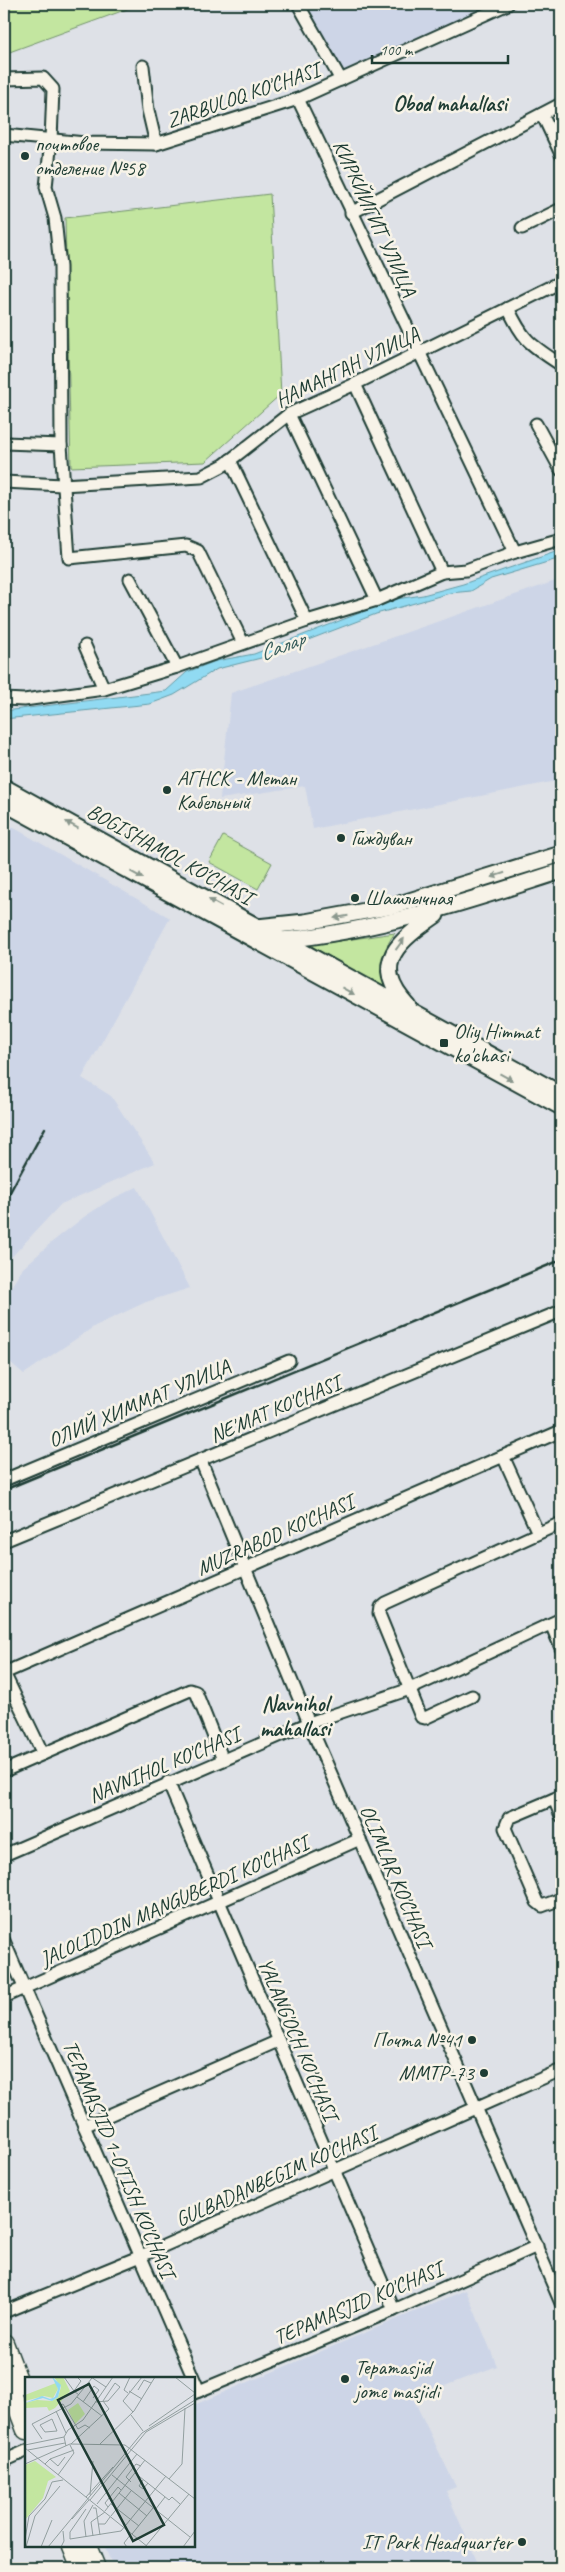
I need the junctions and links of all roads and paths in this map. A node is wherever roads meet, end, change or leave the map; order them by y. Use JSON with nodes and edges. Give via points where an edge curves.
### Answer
{"nodes":[{"id":1,"x":298,"y":4,"type":"edge"},
{"id":2,"x":508,"y":4,"type":"edge"},
{"id":3,"x":143,"y":66,"type":"dead end"},
{"id":4,"x":4,"y":79,"type":"edge"},
{"id":5,"x":341,"y":80,"type":"junction"},
{"id":6,"x":298,"y":99,"type":"junction"},
{"id":7,"x":561,"y":104,"type":"edge"},
{"id":8,"x":542,"y":114,"type":"junction"},
{"id":9,"x":4,"y":135,"type":"edge"},
{"id":10,"x":51,"y":140,"type":"junction"},
{"id":11,"x":156,"y":144,"type":"junction"},
{"id":12,"x":561,"y":154,"type":"edge"},
{"id":13,"x":561,"y":209,"type":"edge"},
{"id":14,"x":351,"y":213,"type":"junction"},
{"id":15,"x":522,"y":228,"type":"dead end"},
{"id":16,"x":561,"y":282,"type":"edge"},
{"id":17,"x":508,"y":308,"type":"junction"},
{"id":18,"x":418,"y":353,"type":"junction"},
{"id":19,"x":561,"y":365,"type":"edge"},
{"id":20,"x":355,"y":384,"type":"junction"},
{"id":21,"x":289,"y":414,"type":"junction"},
{"id":22,"x":536,"y":424,"type":"dead end"},
{"id":23,"x":4,"y":443,"type":"edge"},
{"id":24,"x":61,"y":445,"type":"junction"},
{"id":25,"x":230,"y":460,"type":"junction"},
{"id":26,"x":561,"y":470,"type":"edge"},
{"id":27,"x":4,"y":482,"type":"edge"},
{"id":28,"x":62,"y":485,"type":"junction"},
{"id":29,"x":561,"y":539,"type":"edge"},
{"id":30,"x":515,"y":552,"type":"junction"},
{"id":31,"x":442,"y":572,"type":"junction"},
{"id":32,"x":130,"y":579,"type":"dead end"},
{"id":33,"x":377,"y":600,"type":"junction"},
{"id":34,"x":307,"y":621,"type":"junction"},
{"id":35,"x":243,"y":643,"type":"junction"},
{"id":36,"x":85,"y":646,"type":"dead end"},
{"id":37,"x":177,"y":667,"type":"junction"},
{"id":38,"x":104,"y":689,"type":"junction"},
{"id":39,"x":4,"y":700,"type":"edge"},
{"id":40,"x":4,"y":787,"type":"edge"},
{"id":41,"x":4,"y":803,"type":"edge"},
{"id":42,"x":561,"y":854,"type":"edge"},
{"id":43,"x":526,"y":866,"type":"junction"},
{"id":44,"x":561,"y":870,"type":"edge"},
{"id":45,"x":531,"y":881,"type":"junction"},
{"id":46,"x":162,"y":882,"type":"junction"},
{"id":47,"x":444,"y":909,"type":"junction"},
{"id":48,"x":258,"y":927,"type":"junction"},
{"id":49,"x":282,"y":940,"type":"junction"},
{"id":50,"x":259,"y":942,"type":"junction"},
{"id":51,"x":318,"y":967,"type":"junction"},
{"id":52,"x":418,"y":1015,"type":"junction"},
{"id":53,"x":561,"y":1094,"type":"edge"},
{"id":54,"x":561,"y":1107,"type":"edge"},
{"id":55,"x":561,"y":1311,"type":"edge"},
{"id":56,"x":289,"y":1361,"type":"dead end"},
{"id":57,"x":561,"y":1431,"type":"edge"},
{"id":58,"x":504,"y":1456,"type":"junction"},
{"id":59,"x":201,"y":1461,"type":"junction"},
{"id":60,"x":4,"y":1480,"type":"edge"},
{"id":61,"x":561,"y":1523,"type":"edge"},
{"id":62,"x":538,"y":1533,"type":"junction"},
{"id":63,"x":4,"y":1541,"type":"edge"},
{"id":64,"x":244,"y":1570,"type":"junction"},
{"id":65,"x":556,"y":1622,"type":"edge"},
{"id":66,"x":561,"y":1648,"type":"edge"},
{"id":67,"x":4,"y":1673,"type":"edge"},
{"id":68,"x":410,"y":1689,"type":"junction"},
{"id":69,"x":472,"y":1696,"type":"dead end"},
{"id":70,"x":309,"y":1723,"type":"junction"},
{"id":71,"x":43,"y":1754,"type":"junction"},
{"id":72,"x":223,"y":1760,"type":"junction"},
{"id":73,"x":4,"y":1771,"type":"edge"},
{"id":74,"x":168,"y":1782,"type":"junction"},
{"id":75,"x":557,"y":1798,"type":"edge"},
{"id":76,"x":561,"y":1816,"type":"edge"},
{"id":77,"x":360,"y":1839,"type":"junction"},
{"id":78,"x":4,"y":1855,"type":"edge"},
{"id":79,"x":561,"y":1899,"type":"edge"},
{"id":80,"x":219,"y":1900,"type":"junction"},
{"id":81,"x":4,"y":1941,"type":"edge"},
{"id":82,"x":25,"y":1988,"type":"junction"},
{"id":83,"x":4,"y":1996,"type":"edge"},
{"id":84,"x":278,"y":2041,"type":"junction"},
{"id":85,"x":561,"y":2070,"type":"edge"},
{"id":86,"x":476,"y":2108,"type":"junction"},
{"id":87,"x":84,"y":2126,"type":"junction"},
{"id":88,"x":333,"y":2171,"type":"junction"},
{"id":89,"x":537,"y":2246,"type":"junction"},
{"id":90,"x":141,"y":2256,"type":"junction"},
{"id":91,"x":558,"y":2287,"type":"edge"},
{"id":92,"x":561,"y":2303,"type":"edge"},
{"id":93,"x":394,"y":2310,"type":"junction"},
{"id":94,"x":4,"y":2312,"type":"edge"},
{"id":95,"x":4,"y":2343,"type":"edge"},
{"id":96,"x":4,"y":2372,"type":"edge"},
{"id":97,"x":191,"y":2377,"type":"edge"},
{"id":98,"x":197,"y":2392,"type":"edge"},
{"id":99,"x":25,"y":2396,"type":"edge"},
{"id":100,"x":25,"y":2427,"type":"edge"},
{"id":101,"x":25,"y":2451,"type":"edge"},
{"id":102,"x":4,"y":2461,"type":"edge"},
{"id":103,"x":72,"y":2547,"type":"edge"},
{"id":104,"x":87,"y":2547,"type":"edge"},
{"id":105,"x":81,"y":2568,"type":"edge"},
{"id":106,"x":96,"y":2568,"type":"edge"}],
"edges":[{"from":1,"to":5,"type":"street"},
{"from":2,"to":5,"type":"street","name":"ZARBULOQ KO'CHASI"},
{"from":3,"to":11,"type":"street"},
{"from":4,"to":10,"type":"street","via":[[43,78],[49,82],[53,89]]},
{"from":5,"to":6,"type":"street","name":"ZARBULOQ KO'CHASI"},
{"from":6,"to":11,"type":"street","name":"ZARBULOQ KO'CHASI"},
{"from":6,"to":14,"type":"street","name":"КИРКЙИГИТ УЛИЦА"},
{"from":7,"to":8,"type":"street"},
{"from":8,"to":12,"type":"street"},
{"from":8,"to":14,"type":"street"},
{"from":9,"to":10,"type":"street","name":"ZARBULOQ KO'CHASI"},
{"from":10,"to":11,"type":"street","name":"ZARBULOQ KO'CHASI"},
{"from":10,"to":24,"type":"street","via":[[46,187],[55,218],[60,267]]},
{"from":13,"to":15,"type":"street"},
{"from":14,"to":18,"type":"street","name":"КИРКЙИГИТ УЛИЦА"},
{"from":16,"to":17,"type":"street","name":"НАМАНГАН УЛИЦА"},
{"from":17,"to":18,"type":"street","name":"НАМАНГАН УЛИЦА"},
{"from":17,"to":19,"type":"street","via":[[520,334]]},
{"from":18,"to":20,"type":"street","name":"НАМАНГАН УЛИЦА"},
{"from":18,"to":30,"type":"street","name":"КИРКЙИГИТ УЛИЦА"},
{"from":20,"to":21,"type":"street","name":"НАМАНГАН УЛИЦА"},
{"from":20,"to":31,"type":"street"},
{"from":21,"to":25,"type":"street","name":"НАМАНГАН УЛИЦА"},
{"from":21,"to":33,"type":"street"},
{"from":22,"to":26,"type":"street"},
{"from":23,"to":24,"type":"street"},
{"from":24,"to":28,"type":"street"},
{"from":25,"to":28,"type":"street","name":"НАМАНГАН УЛИЦА","via":[[201,477]]},
{"from":25,"to":34,"type":"street"},
{"from":27,"to":28,"type":"street","name":"НАМАНГАН УЛИЦА"},
{"from":28,"to":35,"type":"street","via":[[69,558],[186,546],[198,551]]},
{"from":29,"to":30,"type":"street"},
{"from":30,"to":31,"type":"street","via":[[466,570]]},
{"from":31,"to":33,"type":"street"},
{"from":32,"to":37,"type":"street"},
{"from":33,"to":34,"type":"street"},
{"from":34,"to":35,"type":"street"},
{"from":35,"to":37,"type":"street"},
{"from":36,"to":38,"type":"street"},
{"from":37,"to":38,"type":"street"},
{"from":38,"to":39,"type":"street"},
{"from":46,"to":40,"type":"main road","name":"BOGISHAMOL KO'CHASI","one_way":true},
{"from":41,"to":46,"type":"main road","name":"BOGISHAMOL KO'CHASI","one_way":true},
{"from":42,"to":43,"type":"main road"},
{"from":43,"to":45,"type":"main road"},
{"from":43,"to":48,"type":"main road","one_way":true,"via":[[371,911]]},
{"from":44,"to":45,"type":"main road"},
{"from":45,"to":47,"type":"main road"},
{"from":48,"to":46,"type":"main road","name":"BOGISHAMOL KO'CHASI","one_way":true},
{"from":46,"to":50,"type":"main road","name":"BOGISHAMOL KO'CHASI"},
{"from":47,"to":49,"type":"main road","via":[[380,925]]},
{"from":52,"to":47,"type":"main road","one_way":true,"via":[[394,989],[391,959],[404,937]]},
{"from":48,"to":49,"type":"main road"},
{"from":48,"to":50,"type":"main road","name":"BOGISHAMOL KO'CHASI"},
{"from":49,"to":50,"type":"main road"},
{"from":49,"to":51,"type":"main road"},
{"from":50,"to":51,"type":"main road"},
{"from":51,"to":52,"type":"main road"},
{"from":51,"to":54,"type":"main road","one_way":true},
{"from":52,"to":53,"type":"main road"},
{"from":55,"to":59,"type":"street","name":"NE'MAT KO'CHASI","via":[[264,1432]]},
{"from":56,"to":60,"type":"street","name":"ОЛИЙ ХИММАТ УЛИЦА"},
{"from":57,"to":58,"type":"street","name":"MUZRABOD KO'CHASI"},
{"from":58,"to":62,"type":"street"},
{"from":58,"to":64,"type":"street","name":"MUZRABOD KO'CHASI"},
{"from":59,"to":63,"type":"street","name":"NE'MAT KO'CHASI"},
{"from":59,"to":64,"type":"street","name":"OLIMLAR KO'CHASI"},
{"from":61,"to":62,"type":"street"},
{"from":62,"to":68,"type":"street","via":[[380,1607],[379,1614]]},
{"from":64,"to":67,"type":"street","name":"MUZRABOD KO'CHASI"},
{"from":64,"to":70,"type":"street","name":"OLIMLAR KO'CHASI"},
{"from":65,"to":66,"type":"street"},
{"from":65,"to":68,"type":"street","name":"NAVNIHOL KO'CHASI"},
{"from":67,"to":71,"type":"street"},
{"from":68,"to":69,"type":"street","via":[[421,1716],[425,1718]]},
{"from":68,"to":70,"type":"street","name":"NAVNIHOL KO'CHASI"},
{"from":70,"to":72,"type":"street","name":"NAVNIHOL KO'CHASI"},
{"from":70,"to":77,"type":"street","name":"OLIMLAR KO'CHASI"},
{"from":71,"to":72,"type":"street","via":[[190,1690],[196,1692]]},
{"from":71,"to":73,"type":"street"},
{"from":72,"to":74,"type":"street","name":"NAVNIHOL KO'CHASI"},
{"from":74,"to":78,"type":"street","name":"NAVNIHOL KO'CHASI"},
{"from":74,"to":80,"type":"street","name":"YALANG'OCH KO'CHASI"},
{"from":75,"to":76,"type":"street"},
{"from":75,"to":79,"type":"street","via":[[509,1818],[505,1828],[537,1902],[542,1906]]},
{"from":77,"to":80,"type":"street","name":"JALOLIDDIN MANGUBERDI KO'CHASI"},
{"from":77,"to":86,"type":"street","name":"OLIMLAR KO'CHASI"},
{"from":80,"to":82,"type":"street","name":"JALOLIDDIN MANGUBERDI KO'CHASI"},
{"from":80,"to":84,"type":"street","name":"YALANG'OCH KO'CHASI"},
{"from":81,"to":82,"type":"street","name":"TEPAMASJID 1-O'TISH KO'CHASI"},
{"from":82,"to":83,"type":"street","name":"JALOLIDDIN MANGUBERDI KO'CHASI"},
{"from":82,"to":87,"type":"street","name":"TEPAMASJID 1-O'TISH KO'CHASI"},
{"from":84,"to":87,"type":"street"},
{"from":84,"to":88,"type":"street","name":"YALANG'OCH KO'CHASI"},
{"from":85,"to":86,"type":"street","name":"GULBADANBEGIM KO'CHASI"},
{"from":86,"to":88,"type":"street","name":"GULBADANBEGIM KO'CHASI"},
{"from":86,"to":89,"type":"street","name":"OLIMLAR KO'CHASI"},
{"from":87,"to":90,"type":"street","name":"TEPAMASJID 1-O'TISH KO'CHASI"},
{"from":88,"to":90,"type":"street","name":"GULBADANBEGIM KO'CHASI"},
{"from":88,"to":93,"type":"street","name":"YALANG'OCH KO'CHASI"},
{"from":89,"to":91,"type":"street","name":"OLIMLAR KO'CHASI"},
{"from":89,"to":93,"type":"street","name":"TEPAMASJID KO'CHASI"},
{"from":90,"to":94,"type":"street","name":"GULBADANBEGIM KO'CHASI"},
{"from":90,"to":97,"type":"street","name":"TEPAMASJID 1-O'TISH KO'CHASI"},
{"from":91,"to":92,"type":"street","name":"OLIMLAR KO'CHASI"},
{"from":93,"to":98,"type":"street","name":"TEPAMASJID KO'CHASI"},
{"from":95,"to":99,"type":"main road"},
{"from":96,"to":100,"type":"main road"},
{"from":101,"to":102,"type":"street"},
{"from":103,"to":105,"type":"main road"},
{"from":104,"to":106,"type":"main road"}]}
